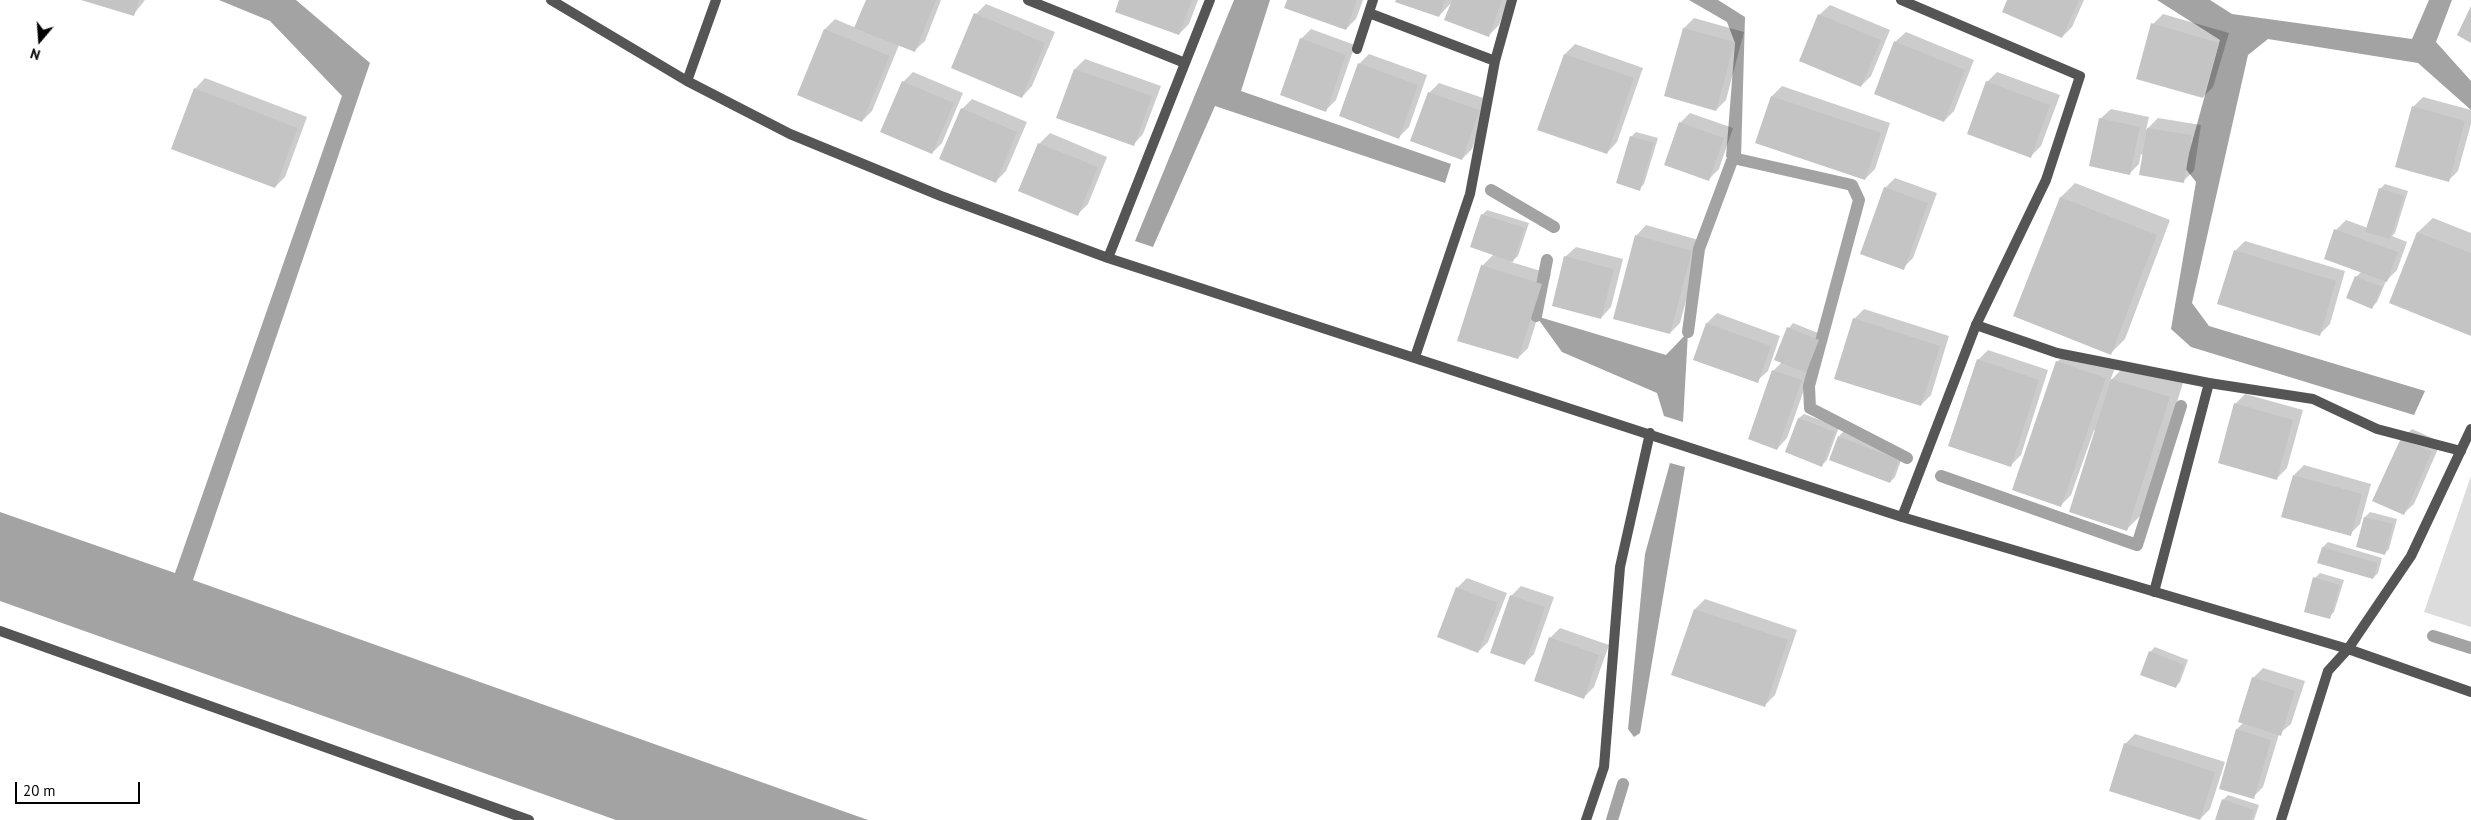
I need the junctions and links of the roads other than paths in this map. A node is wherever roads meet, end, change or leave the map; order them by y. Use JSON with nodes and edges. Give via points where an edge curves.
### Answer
{"nodes":[{"id":1,"x":551,"y":0,"type":"edge"},
{"id":2,"x":716,"y":0,"type":"edge"},
{"id":3,"x":1028,"y":0,"type":"edge"},
{"id":4,"x":1210,"y":0,"type":"edge"},
{"id":5,"x":1373,"y":0,"type":"edge"},
{"id":6,"x":1512,"y":0,"type":"edge"},
{"id":7,"x":1901,"y":0,"type":"edge"},
{"id":8,"x":1369,"y":13,"type":"junction"},
{"id":9,"x":1357,"y":49,"type":"dead end"},
{"id":10,"x":1495,"y":61,"type":"junction"},
{"id":11,"x":1185,"y":63,"type":"junction"},
{"id":12,"x":687,"y":80,"type":"junction"},
{"id":13,"x":1108,"y":258,"type":"junction"},
{"id":14,"x":1976,"y":325,"type":"junction"},
{"id":15,"x":1415,"y":357,"type":"junction"},
{"id":16,"x":2209,"y":383,"type":"junction"},
{"id":17,"x":2471,"y":429,"type":"edge"},
{"id":18,"x":1650,"y":433,"type":"junction"},
{"id":19,"x":2461,"y":451,"type":"junction"},
{"id":20,"x":1902,"y":517,"type":"junction"},
{"id":21,"x":2154,"y":592,"type":"junction"},
{"id":22,"x":0,"y":631,"type":"edge"},
{"id":23,"x":2348,"y":649,"type":"junction"},
{"id":24,"x":2471,"y":692,"type":"edge"},
{"id":25,"x":529,"y":820,"type":"edge"},
{"id":26,"x":1586,"y":820,"type":"edge"},
{"id":27,"x":2281,"y":820,"type":"edge"}],
"edges":[{"from":1,"to":12,"type":"street"},
{"from":2,"to":12,"type":"street"},
{"from":3,"to":11,"type":"street"},
{"from":4,"to":11,"type":"street"},
{"from":5,"to":8,"type":"street"},
{"from":6,"to":10,"type":"street"},
{"from":7,"to":14,"type":"street","via":[[2080,76],[2046,180]]},
{"from":8,"to":9,"type":"street"},
{"from":8,"to":10,"type":"street"},
{"from":10,"to":15,"type":"street","via":[[1470,194]]},
{"from":11,"to":13,"type":"street"},
{"from":12,"to":13,"type":"street","via":[[790,134],[940,196]]},
{"from":13,"to":15,"type":"street"},
{"from":14,"to":16,"type":"street","via":[[2056,353]]},
{"from":14,"to":20,"type":"street"},
{"from":15,"to":18,"type":"street"},
{"from":16,"to":19,"type":"street","via":[[2313,399],[2377,429]]},
{"from":16,"to":21,"type":"street"},
{"from":17,"to":19,"type":"street"},
{"from":18,"to":20,"type":"street"},
{"from":18,"to":26,"type":"street","via":[[1620,567],[1604,767]]},
{"from":19,"to":23,"type":"street","via":[[2411,556]]},
{"from":20,"to":21,"type":"street"},
{"from":21,"to":23,"type":"street"},
{"from":22,"to":25,"type":"street"},
{"from":23,"to":24,"type":"street"},
{"from":23,"to":27,"type":"street","via":[[2328,671]]}]}
